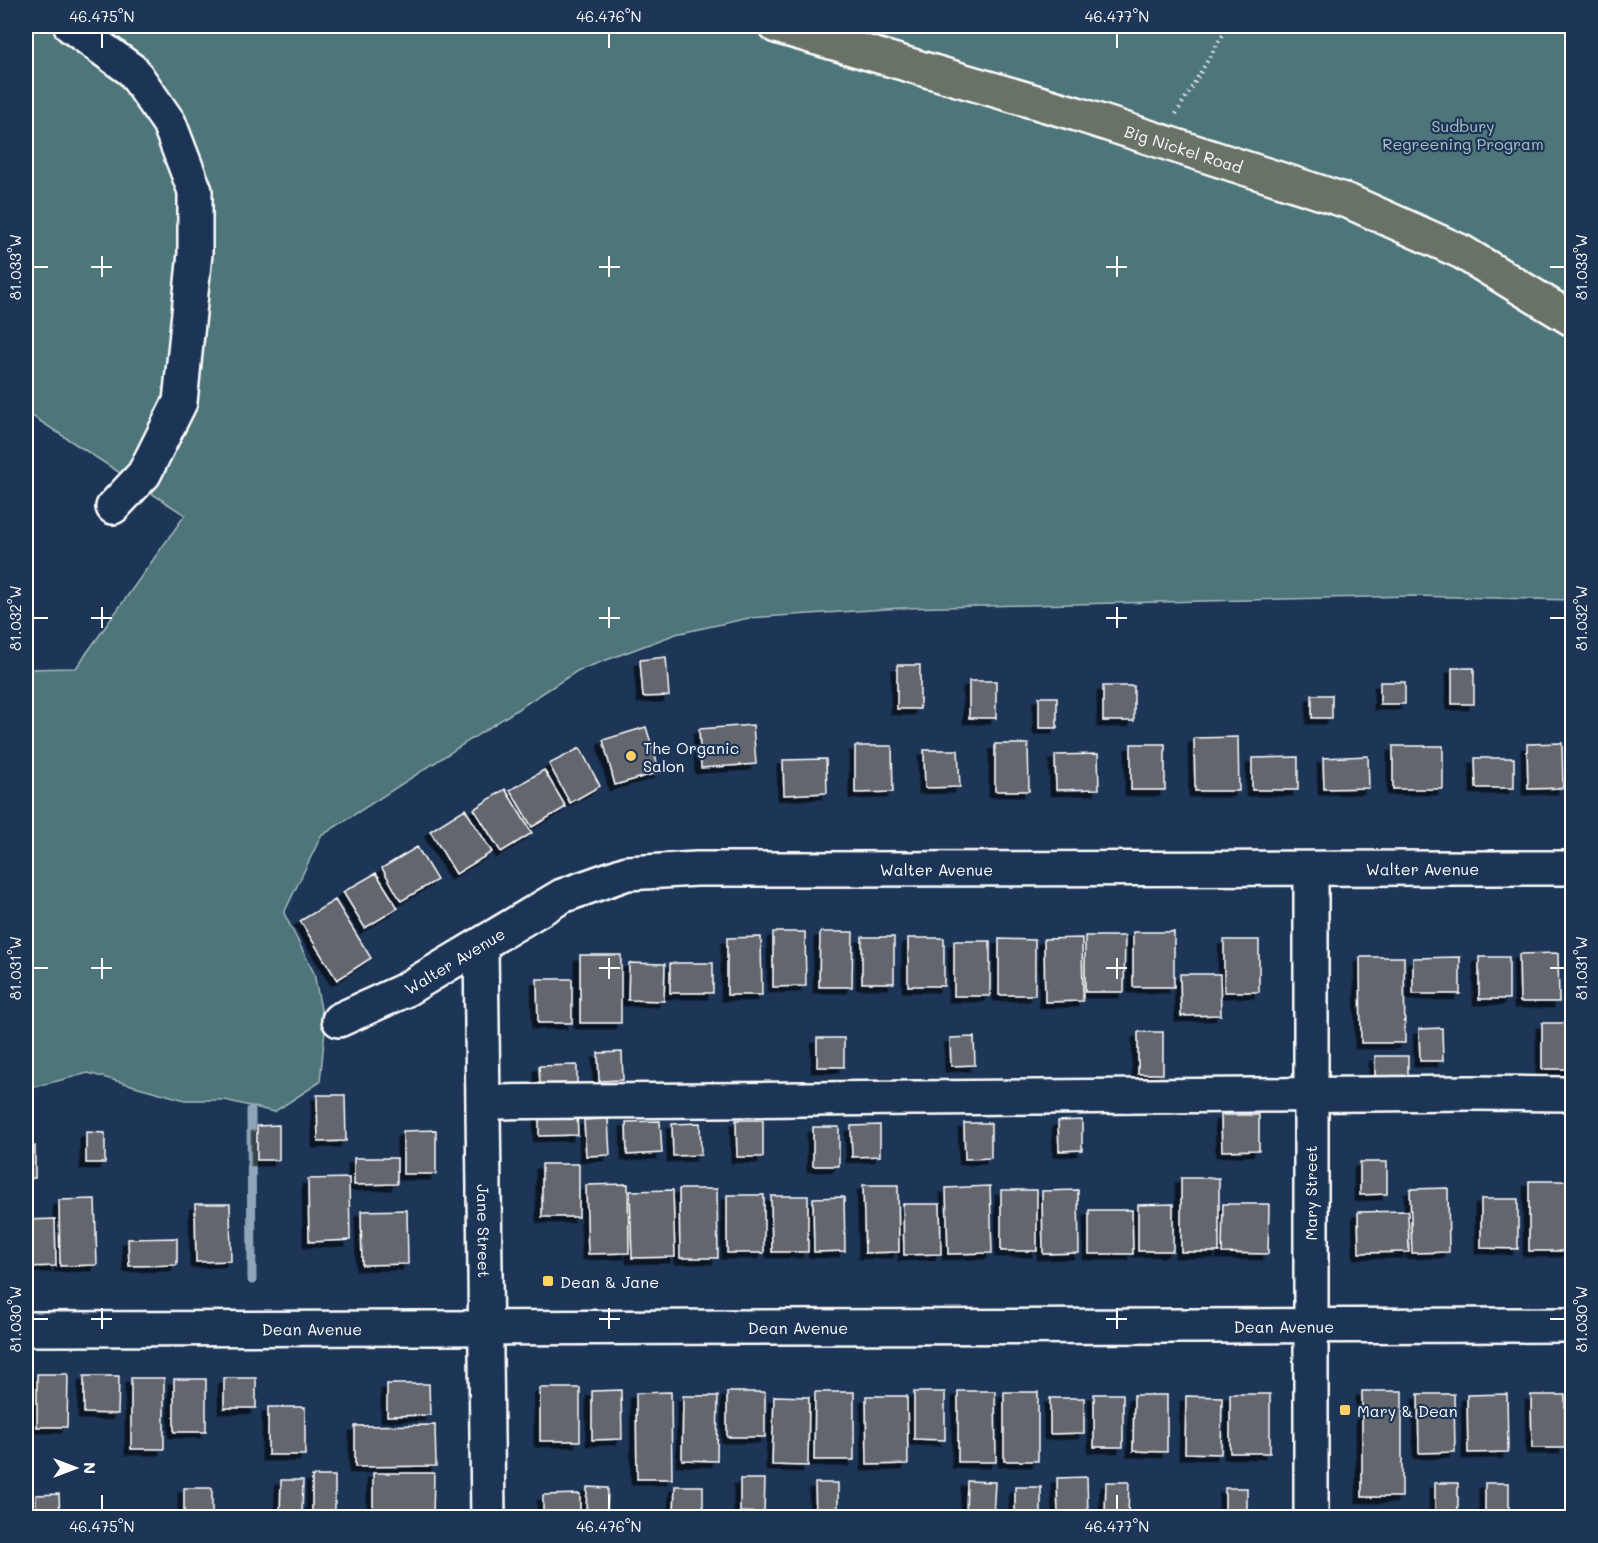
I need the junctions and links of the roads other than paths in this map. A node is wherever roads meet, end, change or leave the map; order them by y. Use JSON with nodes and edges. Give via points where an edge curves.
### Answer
{"nodes":[{"id":1,"x":71,"y":26,"type":"edge"},
{"id":2,"x":776,"y":26,"type":"edge"},
{"id":3,"x":1572,"y":319,"type":"edge"},
{"id":4,"x":113,"y":507,"type":"dead end"},
{"id":5,"x":1572,"y":868,"type":"edge"},
{"id":6,"x":1311,"y":869,"type":"junction"},
{"id":7,"x":482,"y":945,"type":"junction"},
{"id":8,"x":339,"y":1020,"type":"dead end"},
{"id":9,"x":1311,"y":1094,"type":"junction"},
{"id":10,"x":1572,"y":1094,"type":"edge"},
{"id":11,"x":484,"y":1102,"type":"junction"},
{"id":12,"x":1311,"y":1325,"type":"junction"},
{"id":13,"x":1572,"y":1325,"type":"edge"},
{"id":14,"x":487,"y":1327,"type":"junction"},
{"id":15,"x":26,"y":1329,"type":"edge"},
{"id":16,"x":488,"y":1518,"type":"edge"},
{"id":17,"x":1311,"y":1518,"type":"edge"}],
"edges":[{"from":1,"to":4,"type":"street","via":[[133,71],[169,123],[195,191],[195,253],[180,402],[144,474]]},
{"from":2,"to":3,"type":"main road","name":"Big Nickel Road","via":[[977,83],[1350,202],[1462,252]]},
{"from":5,"to":6,"type":"street","name":"Walter Avenue"},
{"from":6,"to":7,"type":"street","name":"Walter Avenue","via":[[697,869],[627,873],[562,896]]},
{"from":6,"to":9,"type":"street","name":"Mary Street"},
{"from":7,"to":8,"type":"street","name":"Walter Avenue","via":[[403,991]]},
{"from":7,"to":11,"type":"street","name":"Jane Street"},
{"from":9,"to":10,"type":"street"},
{"from":9,"to":11,"type":"street"},
{"from":9,"to":12,"type":"street","name":"Mary Street"},
{"from":11,"to":14,"type":"street","name":"Jane Street"},
{"from":12,"to":13,"type":"street","name":"Dean Avenue"},
{"from":12,"to":14,"type":"street","name":"Dean Avenue"},
{"from":12,"to":17,"type":"street","name":"Mary Street"},
{"from":14,"to":15,"type":"street","name":"Dean Avenue"},
{"from":14,"to":16,"type":"street","name":"Jane Street"}]}
